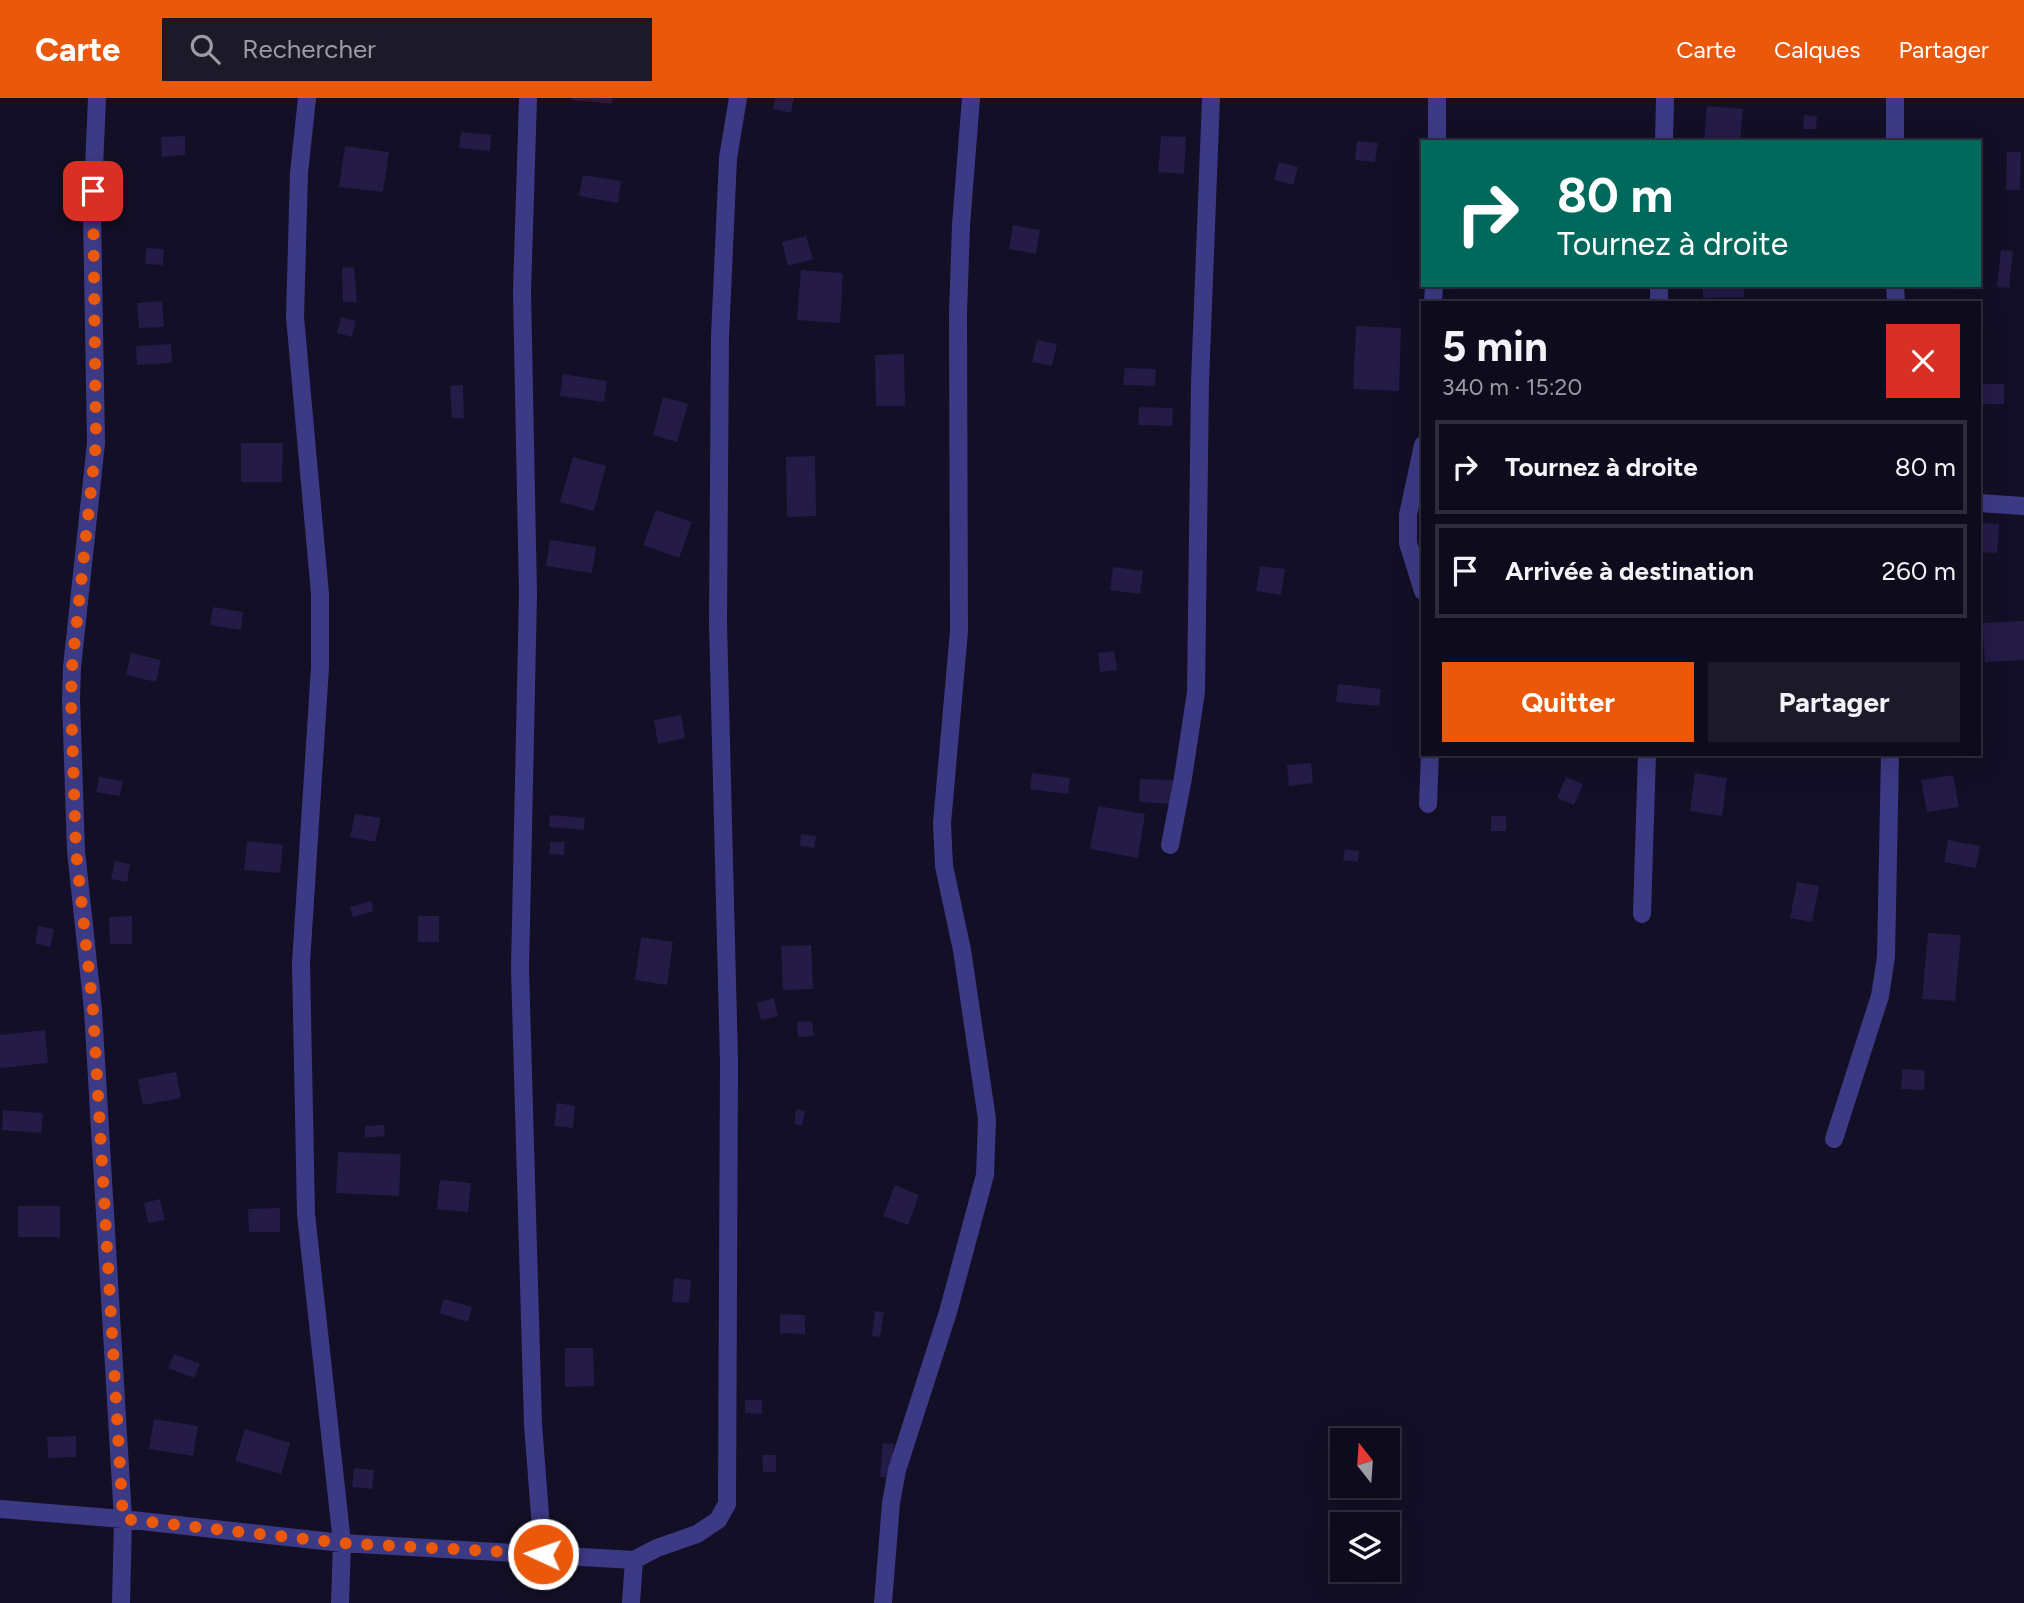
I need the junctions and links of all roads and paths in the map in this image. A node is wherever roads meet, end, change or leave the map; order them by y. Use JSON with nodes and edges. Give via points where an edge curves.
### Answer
{"nodes":[{"id":1,"x":97,"y":98,"type":"edge"},
{"id":2,"x":307,"y":98,"type":"edge"},
{"id":3,"x":528,"y":98,"type":"edge"},
{"id":4,"x":738,"y":98,"type":"edge"},
{"id":5,"x":971,"y":98,"type":"edge"},
{"id":6,"x":1212,"y":98,"type":"edge"},
{"id":7,"x":1437,"y":98,"type":"edge"},
{"id":8,"x":1665,"y":98,"type":"edge"},
{"id":9,"x":1895,"y":98,"type":"edge"},
{"id":10,"x":1437,"y":140,"type":"edge"},
{"id":11,"x":1664,"y":140,"type":"edge"},
{"id":12,"x":1895,"y":140,"type":"edge"},
{"id":13,"x":1421,"y":455,"type":"edge"},
{"id":14,"x":1981,"y":503,"type":"edge"},
{"id":15,"x":2024,"y":506,"type":"edge"},
{"id":16,"x":1421,"y":585,"type":"edge"},
{"id":17,"x":1430,"y":756,"type":"edge"},
{"id":18,"x":1647,"y":756,"type":"edge"},
{"id":19,"x":1890,"y":756,"type":"edge"},
{"id":20,"x":1428,"y":804,"type":"dead end"},
{"id":21,"x":1170,"y":845,"type":"dead end"},
{"id":22,"x":1642,"y":914,"type":"dead end"},
{"id":23,"x":1834,"y":1139,"type":"dead end"},
{"id":24,"x":0,"y":1509,"type":"edge"},
{"id":25,"x":123,"y":1519,"type":"junction"},
{"id":26,"x":342,"y":1543,"type":"junction"},
{"id":27,"x":543,"y":1554,"type":"junction"},
{"id":28,"x":634,"y":1560,"type":"junction"},
{"id":29,"x":121,"y":1603,"type":"edge"},
{"id":30,"x":340,"y":1603,"type":"edge"},
{"id":31,"x":631,"y":1603,"type":"edge"},
{"id":32,"x":883,"y":1603,"type":"edge"}],
"edges":[{"from":1,"to":25,"type":"street","via":[[92,214],[96,443],[71,700],[76,851],[93,1010]]},
{"from":2,"to":26,"type":"street","via":[[299,173],[295,317],[320,594],[320,667],[301,963],[306,1214]]},
{"from":3,"to":27,"type":"street","via":[[522,292],[528,594],[520,969],[533,1424]]},
{"from":4,"to":28,"type":"street","via":[[728,158],[720,337],[718,623],[729,1062],[727,1504],[718,1520],[697,1534]]},
{"from":5,"to":32,"type":"street","via":[[958,313],[958,631],[942,823],[944,866],[988,1119],[985,1175],[948,1312],[897,1470]]},
{"from":6,"to":21,"type":"street","via":[[1200,382],[1196,692]]},
{"from":7,"to":10,"type":"street"},
{"from":8,"to":11,"type":"street"},
{"from":9,"to":12,"type":"street"},
{"from":13,"to":16,"type":"street","via":[[1408,543]]},
{"from":14,"to":15,"type":"street"},
{"from":17,"to":20,"type":"street"},
{"from":18,"to":22,"type":"street"},
{"from":19,"to":23,"type":"street","via":[[1886,957],[1880,996]]},
{"from":24,"to":25,"type":"street"},
{"from":25,"to":26,"type":"street"},
{"from":25,"to":29,"type":"street"},
{"from":26,"to":27,"type":"street"},
{"from":26,"to":30,"type":"street"},
{"from":27,"to":28,"type":"street"},
{"from":28,"to":31,"type":"street"}]}
